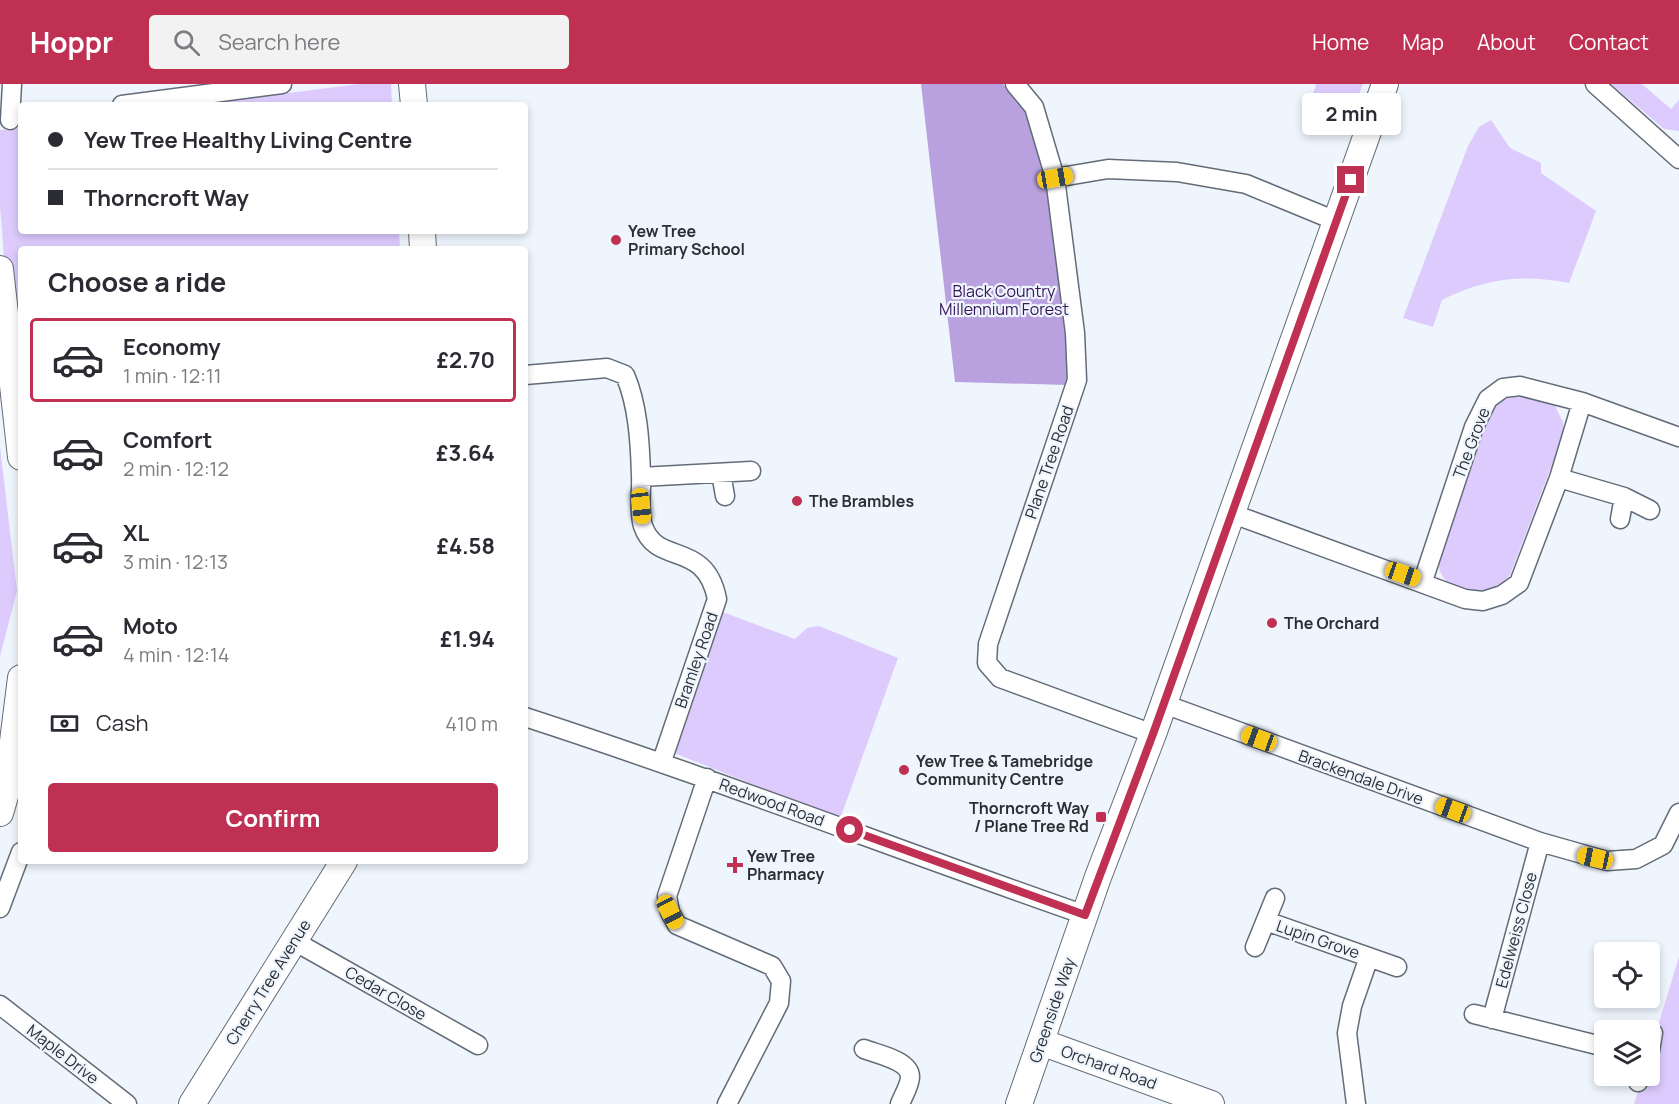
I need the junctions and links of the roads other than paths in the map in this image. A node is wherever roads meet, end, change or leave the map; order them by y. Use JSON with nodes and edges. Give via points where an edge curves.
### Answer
{"nodes":[{"id":1,"x":12,"y":84,"type":"edge"},
{"id":2,"x":282,"y":84,"type":"edge"},
{"id":3,"x":412,"y":84,"type":"edge"},
{"id":4,"x":1015,"y":84,"type":"edge"},
{"id":5,"x":1385,"y":84,"type":"edge"},
{"id":6,"x":1595,"y":84,"type":"edge"},
{"id":7,"x":145,"y":102,"type":"edge"},
{"id":8,"x":414,"y":102,"type":"edge"},
{"id":9,"x":10,"y":120,"type":"edge"},
{"id":10,"x":1677,"y":153,"type":"edge"},
{"id":11,"x":1055,"y":178,"type":"junction"},
{"id":12,"x":1336,"y":221,"type":"junction"},
{"id":13,"x":0,"y":269,"type":"edge"},
{"id":14,"x":14,"y":339,"type":"edge"},
{"id":15,"x":528,"y":375,"type":"edge"},
{"id":16,"x":1582,"y":402,"type":"junction"},
{"id":17,"x":18,"y":406,"type":"edge"},
{"id":18,"x":1679,"y":437,"type":"edge"},
{"id":19,"x":751,"y":471,"type":"dead end"},
{"id":20,"x":721,"y":473,"type":"junction"},
{"id":21,"x":641,"y":477,"type":"junction"},
{"id":22,"x":1559,"y":478,"type":"junction"},
{"id":23,"x":725,"y":496,"type":"dead end"},
{"id":24,"x":1624,"y":497,"type":"junction"},
{"id":25,"x":1650,"y":510,"type":"dead end"},
{"id":26,"x":1233,"y":514,"type":"junction"},
{"id":27,"x":1620,"y":519,"type":"dead end"},
{"id":28,"x":1423,"y":581,"type":"junction"},
{"id":29,"x":18,"y":702,"type":"edge"},
{"id":30,"x":1164,"y":704,"type":"junction"},
{"id":31,"x":528,"y":718,"type":"edge"},
{"id":32,"x":1153,"y":734,"type":"junction"},
{"id":33,"x":662,"y":761,"type":"junction"},
{"id":34,"x":707,"y":778,"type":"junction"},
{"id":35,"x":0,"y":813,"type":"edge"},
{"id":36,"x":1679,"y":813,"type":"edge"},
{"id":37,"x":1540,"y":842,"type":"junction"},
{"id":38,"x":18,"y":860,"type":"edge"},
{"id":39,"x":342,"y":864,"type":"edge"},
{"id":40,"x":1275,"y":898,"type":"dead end"},
{"id":41,"x":0,"y":908,"type":"edge"},
{"id":42,"x":1085,"y":915,"type":"junction"},
{"id":43,"x":1266,"y":921,"type":"junction"},
{"id":44,"x":294,"y":941,"type":"junction"},
{"id":45,"x":1255,"y":947,"type":"dead end"},
{"id":46,"x":1369,"y":957,"type":"junction"},
{"id":47,"x":1397,"y":967,"type":"dead end"},
{"id":48,"x":0,"y":1005,"type":"edge"},
{"id":49,"x":1474,"y":1014,"type":"dead end"},
{"id":50,"x":1492,"y":1019,"type":"junction"},
{"id":51,"x":1041,"y":1042,"type":"junction"},
{"id":52,"x":1594,"y":1044,"type":"edge"},
{"id":53,"x":478,"y":1045,"type":"dead end"},
{"id":54,"x":864,"y":1049,"type":"dead end"},
{"id":55,"x":901,"y":1100,"type":"edge"},
{"id":56,"x":129,"y":1103,"type":"edge"},
{"id":57,"x":192,"y":1104,"type":"edge"},
{"id":58,"x":727,"y":1104,"type":"edge"},
{"id":59,"x":1019,"y":1104,"type":"edge"},
{"id":60,"x":1211,"y":1104,"type":"edge"},
{"id":61,"x":1356,"y":1104,"type":"edge"}],
"edges":[{"from":1,"to":9,"type":"street"},
{"from":2,"to":7,"type":"street"},
{"from":3,"to":8,"type":"street"},
{"from":4,"to":11,"type":"street","name":"Plane Tree Road","via":[[1034,106]]},
{"from":5,"to":12,"type":"street","name":"Greenside Way"},
{"from":6,"to":10,"type":"street"},
{"from":11,"to":12,"type":"street","via":[[1108,169],[1177,172],[1246,184]]},
{"from":11,"to":32,"type":"street","name":"Plane Tree Road","via":[[1075,333],[1077,380],[988,644],[987,663],[1000,678]]},
{"from":12,"to":26,"type":"street","name":"Greenside Way"},
{"from":13,"to":14,"type":"street"},
{"from":14,"to":17,"type":"street"},
{"from":15,"to":21,"type":"street","name":"Bramley Road","via":[[607,368],[624,375],[636,417]]},
{"from":16,"to":18,"type":"street","name":"The Grove"},
{"from":16,"to":22,"type":"street"},
{"from":16,"to":28,"type":"street","name":"The Grove","via":[[1520,386],[1503,388],[1488,399],[1474,427]]},
{"from":19,"to":20,"type":"street"},
{"from":20,"to":21,"type":"street"},
{"from":20,"to":23,"type":"street"},
{"from":21,"to":33,"type":"street","name":"Bramley Road","via":[[643,527],[657,546],[699,562],[713,580],[717,599]]},
{"from":22,"to":24,"type":"street"},
{"from":22,"to":28,"type":"street","via":[[1519,583],[1502,595],[1483,601]]},
{"from":24,"to":25,"type":"street"},
{"from":24,"to":27,"type":"street"},
{"from":26,"to":28,"type":"street"},
{"from":26,"to":30,"type":"street","name":"Greenside Way"},
{"from":29,"to":35,"type":"street","via":[[7,789]]},
{"from":30,"to":32,"type":"street","name":"Greenside Way"},
{"from":30,"to":37,"type":"street","name":"Brackendale Drive"},
{"from":31,"to":33,"type":"street","name":"Redwood Road"},
{"from":32,"to":42,"type":"street","name":"Greenside Way"},
{"from":33,"to":34,"type":"street","name":"Redwood Road"},
{"from":34,"to":42,"type":"street","name":"Redwood Road"},
{"from":34,"to":58,"type":"street","via":[[668,896],[670,912],[677,926],[772,966],[781,981],[779,1002]]},
{"from":36,"to":37,"type":"street","name":"Brackendale Drive","via":[[1663,845],[1636,858],[1607,861]]},
{"from":37,"to":50,"type":"street","name":"Edelweiss Close"},
{"from":38,"to":41,"type":"street"},
{"from":39,"to":44,"type":"street","name":"Cherry Tree Avenue"},
{"from":40,"to":43,"type":"street","name":"Lupin Grove"},
{"from":42,"to":51,"type":"street","name":"Greenside Way"},
{"from":43,"to":45,"type":"street","name":"Lupin Grove"},
{"from":43,"to":46,"type":"street","name":"Lupin Grove"},
{"from":44,"to":53,"type":"street","name":"Cedar Close"},
{"from":44,"to":57,"type":"street","name":"Cherry Tree Avenue"},
{"from":46,"to":47,"type":"street","name":"Lupin Grove"},
{"from":46,"to":61,"type":"street","name":"Lupin Grove","via":[[1347,1033]]},
{"from":48,"to":56,"type":"street","name":"Maple Drive"},
{"from":49,"to":50,"type":"street"},
{"from":50,"to":52,"type":"street"},
{"from":51,"to":59,"type":"street","name":"Greenside Way"},
{"from":51,"to":60,"type":"street","name":"Orchard Road"},
{"from":54,"to":55,"type":"street","via":[[904,1064],[910,1078]]}]}
